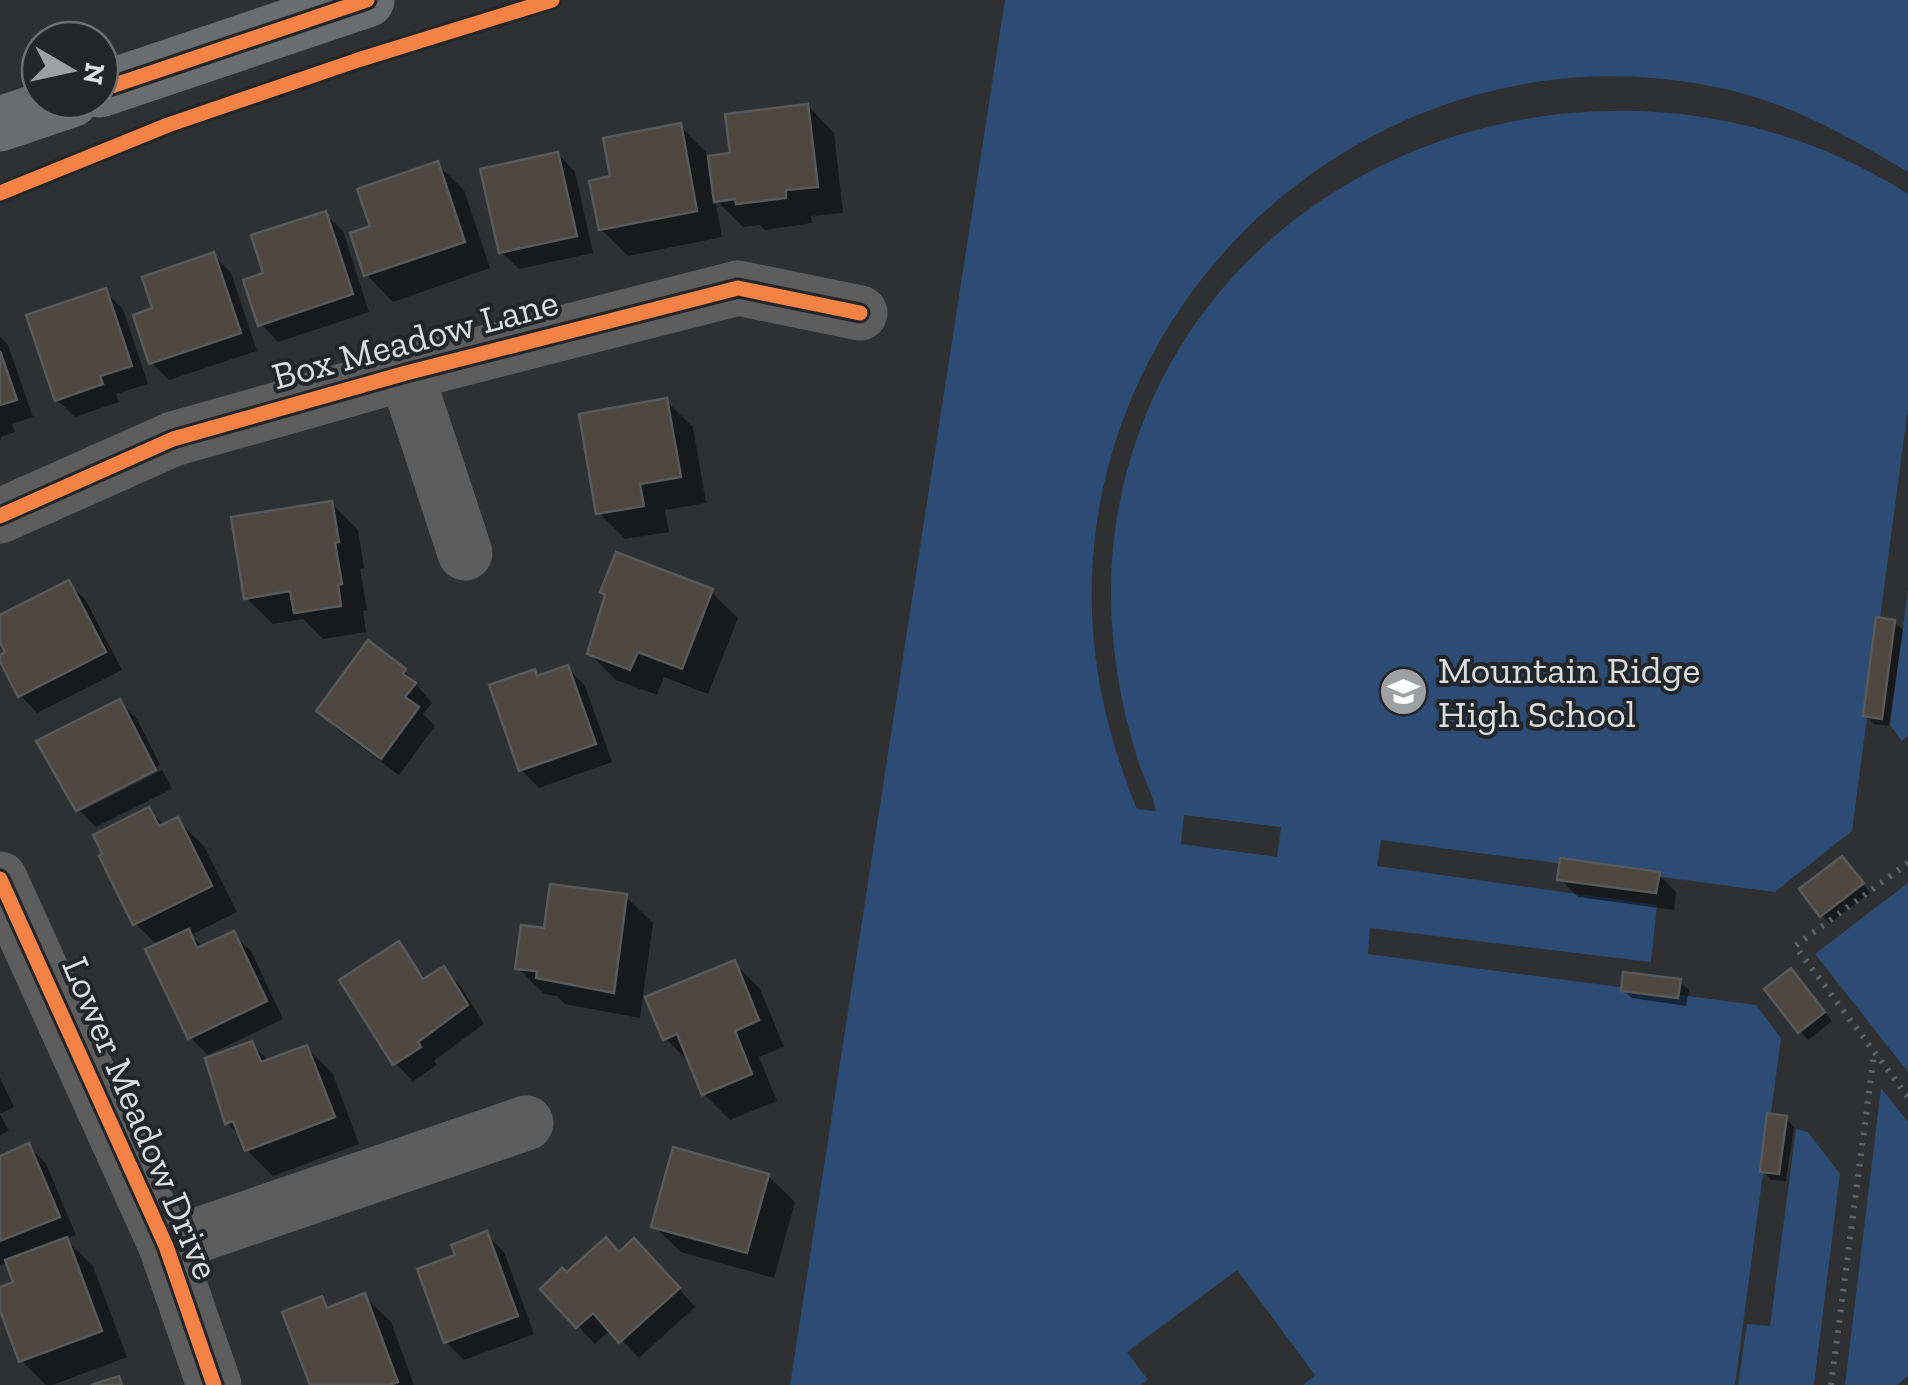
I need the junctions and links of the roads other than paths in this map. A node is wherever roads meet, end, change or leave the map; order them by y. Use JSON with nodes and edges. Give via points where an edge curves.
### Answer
{"nodes":[{"id":1,"x":367,"y":0,"type":"edge"},
{"id":2,"x":120,"y":83,"type":"edge"},
{"id":3,"x":860,"y":313,"type":"dead end"},
{"id":4,"x":406,"y":373,"type":"junction"},
{"id":5,"x":0,"y":516,"type":"edge"},
{"id":6,"x":465,"y":554,"type":"dead end"},
{"id":7,"x":0,"y":879,"type":"edge"},
{"id":8,"x":526,"y":1123,"type":"dead end"},
{"id":9,"x":166,"y":1246,"type":"junction"},
{"id":10,"x":214,"y":1385,"type":"edge"}],
"edges":[{"from":1,"to":2,"type":"highway"},
{"from":3,"to":4,"type":"street","name":"Box Meadow Lane","via":[[738,288]]},
{"from":4,"to":5,"type":"street","name":"Box Meadow Lane","via":[[173,439]]},
{"from":4,"to":6,"type":"street"},
{"from":7,"to":9,"type":"street","name":"Lower Meadow Drive"},
{"from":8,"to":9,"type":"street"},
{"from":9,"to":10,"type":"street","name":"Lower Meadow Drive"}]}
